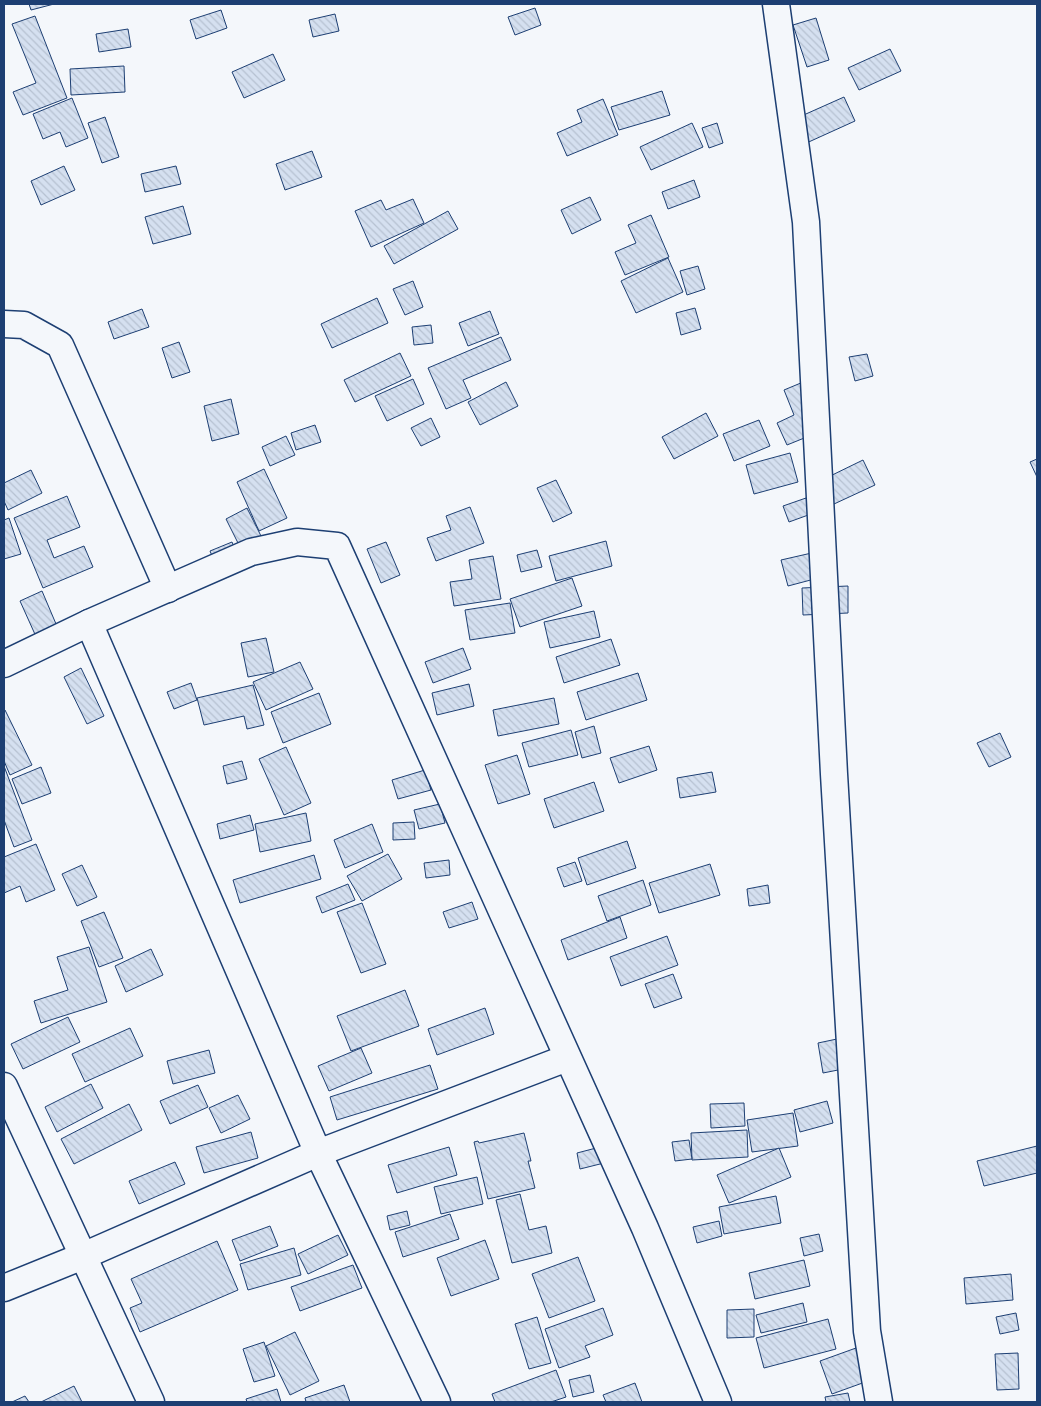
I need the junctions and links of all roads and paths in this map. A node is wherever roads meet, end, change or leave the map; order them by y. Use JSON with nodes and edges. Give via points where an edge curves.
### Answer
{"nodes":[{"id":1,"x":776,"y":4,"type":"edge"},
{"id":2,"x":4,"y":324,"type":"edge"},
{"id":3,"x":168,"y":588,"type":"junction"},
{"id":4,"x":89,"y":623,"type":"junction"},
{"id":5,"x":4,"y":664,"type":"edge"},
{"id":6,"x":567,"y":1058,"type":"junction"},
{"id":7,"x":4,"y":1086,"type":"edge"},
{"id":8,"x":318,"y":1153,"type":"junction"},
{"id":9,"x":83,"y":1256,"type":"junction"},
{"id":10,"x":4,"y":1288,"type":"edge"},
{"id":11,"x":150,"y":1402,"type":"edge"},
{"id":12,"x":437,"y":1402,"type":"edge"},
{"id":13,"x":718,"y":1402,"type":"edge"},
{"id":14,"x":879,"y":1402,"type":"edge"}],
"edges":[{"from":1,"to":14,"type":"street","via":[[806,222],[867,1331]]},
{"from":2,"to":3,"type":"street","via":[[24,326],[60,345]]},
{"from":3,"to":4,"type":"street"},
{"from":3,"to":6,"type":"street","via":[[250,552],[297,542],[336,546]]},
{"from":4,"to":5,"type":"street"},
{"from":4,"to":8,"type":"street"},
{"from":6,"to":8,"type":"street"},
{"from":6,"to":13,"type":"street","via":[[645,1228]]},
{"from":7,"to":9,"type":"street"},
{"from":8,"to":9,"type":"street"},
{"from":8,"to":12,"type":"street"},
{"from":9,"to":10,"type":"street"},
{"from":9,"to":11,"type":"street"}]}
